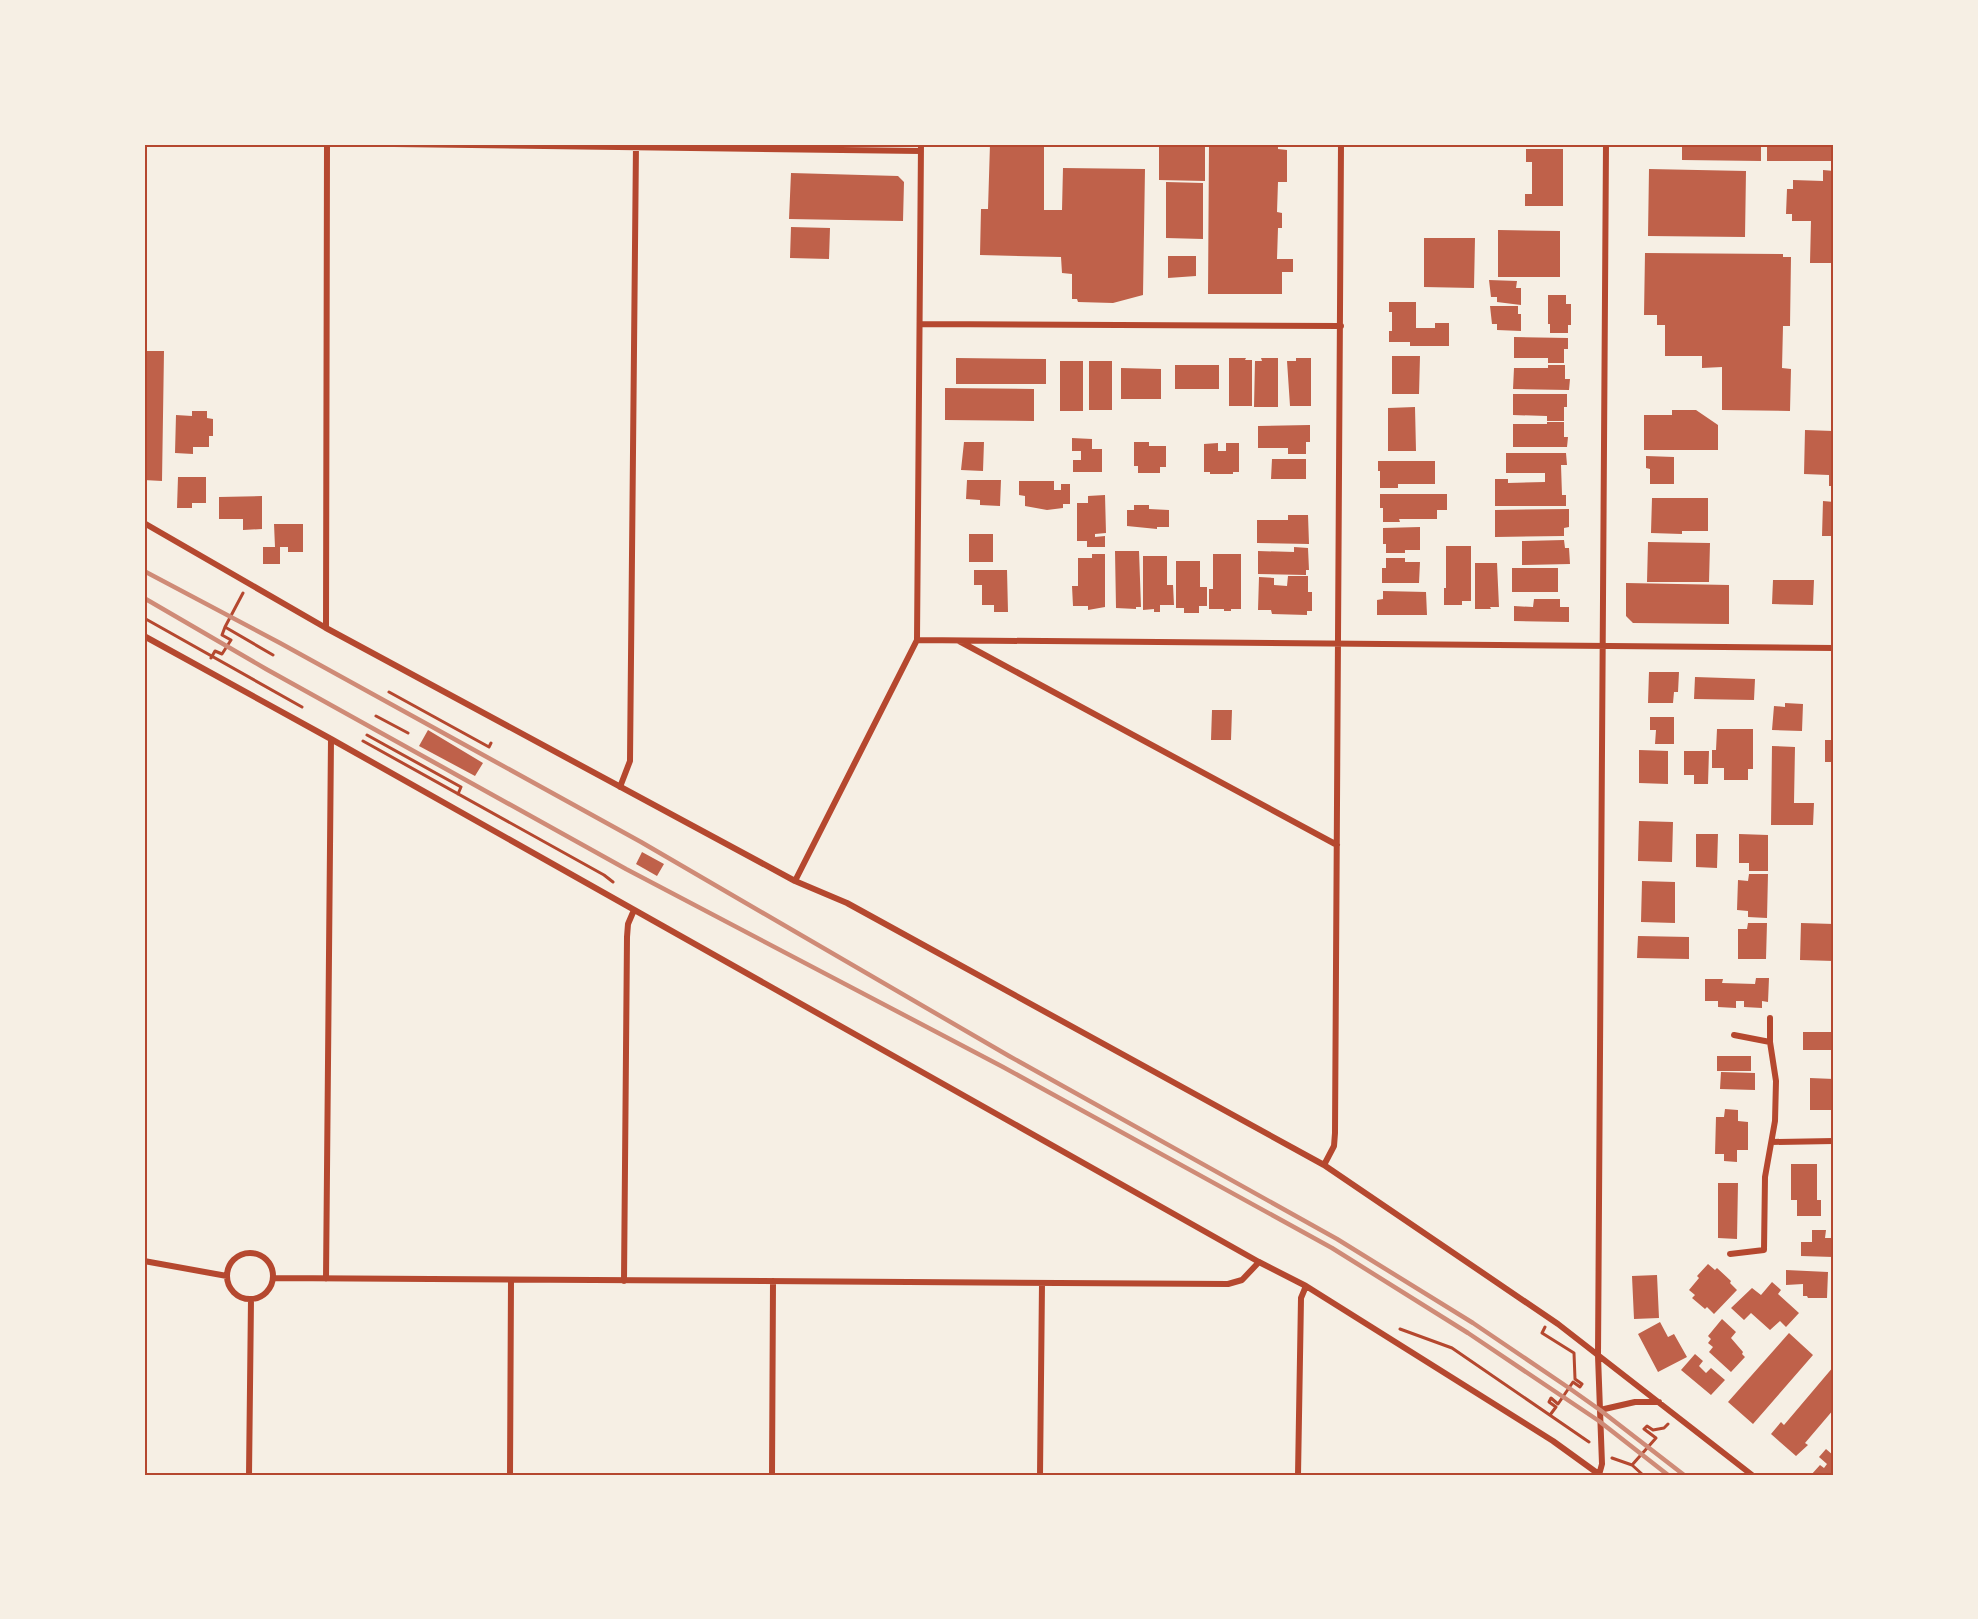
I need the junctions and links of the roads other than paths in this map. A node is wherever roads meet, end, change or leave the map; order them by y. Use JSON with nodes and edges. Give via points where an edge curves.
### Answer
{"nodes":[{"id":1,"x":327,"y":144,"type":"edge"},
{"id":2,"x":394,"y":144,"type":"edge"},
{"id":3,"x":1341,"y":144,"type":"edge"},
{"id":4,"x":1606,"y":144,"type":"edge"},
{"id":5,"x":636,"y":146,"type":"edge"},
{"id":6,"x":921,"y":148,"type":"edge"},
{"id":7,"x":920,"y":324,"type":"junction"},
{"id":8,"x":1341,"y":326,"type":"junction"},
{"id":9,"x":144,"y":523,"type":"edge"},
{"id":10,"x":326,"y":628,"type":"junction"},
{"id":11,"x":144,"y":636,"type":"edge"},
{"id":12,"x":917,"y":640,"type":"junction"},
{"id":13,"x":958,"y":640,"type":"junction"},
{"id":14,"x":1338,"y":643,"type":"junction"},
{"id":15,"x":1603,"y":646,"type":"junction"},
{"id":16,"x":1834,"y":648,"type":"edge"},
{"id":17,"x":331,"y":739,"type":"junction"},
{"id":18,"x":620,"y":787,"type":"junction"},
{"id":19,"x":1336,"y":845,"type":"junction"},
{"id":20,"x":795,"y":881,"type":"junction"},
{"id":21,"x":634,"y":910,"type":"junction"},
{"id":22,"x":1770,"y":1018,"type":"dead end"},
{"id":23,"x":1734,"y":1035,"type":"dead end"},
{"id":24,"x":1770,"y":1042,"type":"junction"},
{"id":25,"x":1834,"y":1141,"type":"edge"},
{"id":26,"x":1772,"y":1142,"type":"junction"},
{"id":27,"x":1324,"y":1166,"type":"junction"},
{"id":28,"x":1730,"y":1254,"type":"dead end"},
{"id":29,"x":144,"y":1261,"type":"edge"},
{"id":30,"x":1259,"y":1262,"type":"junction"},
{"id":31,"x":227,"y":1276,"type":"junction"},
{"id":32,"x":273,"y":1278,"type":"junction"},
{"id":33,"x":326,"y":1279,"type":"junction"},
{"id":34,"x":511,"y":1280,"type":"junction"},
{"id":35,"x":624,"y":1281,"type":"junction"},
{"id":36,"x":773,"y":1281,"type":"junction"},
{"id":37,"x":1042,"y":1283,"type":"junction"},
{"id":38,"x":1306,"y":1286,"type":"junction"},
{"id":39,"x":251,"y":1299,"type":"junction"},
{"id":40,"x":1598,"y":1356,"type":"junction"},
{"id":41,"x":1659,"y":1402,"type":"junction"},
{"id":42,"x":1600,"y":1410,"type":"junction"},
{"id":43,"x":249,"y":1475,"type":"edge"},
{"id":44,"x":510,"y":1475,"type":"edge"},
{"id":45,"x":772,"y":1475,"type":"edge"},
{"id":46,"x":1040,"y":1475,"type":"edge"},
{"id":47,"x":1298,"y":1475,"type":"edge"},
{"id":48,"x":1600,"y":1475,"type":"edge"},
{"id":49,"x":1752,"y":1475,"type":"edge"}],
"edges":[{"from":1,"to":10,"type":"street"},
{"from":2,"to":5,"type":"street"},
{"from":3,"to":8,"type":"street"},
{"from":4,"to":15,"type":"street"},
{"from":5,"to":6,"type":"street"},
{"from":5,"to":18,"type":"street","via":[[630,761]]},
{"from":6,"to":7,"type":"street"},
{"from":7,"to":8,"type":"street"},
{"from":7,"to":12,"type":"street"},
{"from":8,"to":14,"type":"street"},
{"from":9,"to":10,"type":"street"},
{"from":10,"to":18,"type":"street"},
{"from":11,"to":17,"type":"street"},
{"from":12,"to":13,"type":"street"},
{"from":12,"to":20,"type":"street"},
{"from":13,"to":14,"type":"street"},
{"from":13,"to":19,"type":"street"},
{"from":14,"to":15,"type":"street"},
{"from":14,"to":19,"type":"street"},
{"from":15,"to":16,"type":"street"},
{"from":15,"to":40,"type":"street"},
{"from":17,"to":21,"type":"street"},
{"from":17,"to":33,"type":"street"},
{"from":18,"to":20,"type":"street"},
{"from":19,"to":27,"type":"street","via":[[1335,1133],[1334,1146]]},
{"from":20,"to":27,"type":"street","via":[[847,903]]},
{"from":21,"to":30,"type":"street"},
{"from":21,"to":35,"type":"street","via":[[627,937]]},
{"from":22,"to":24,"type":"street"},
{"from":23,"to":24,"type":"street"},
{"from":24,"to":26,"type":"street","via":[[1776,1081]]},
{"from":25,"to":26,"type":"street"},
{"from":26,"to":28,"type":"street","via":[[1765,1177],[1764,1250]]},
{"from":27,"to":40,"type":"street","via":[[1550,1318]]},
{"from":29,"to":31,"type":"street"},
{"from":30,"to":37,"type":"street","via":[[1242,1280],[1228,1284]]},
{"from":30,"to":38,"type":"street"},
{"from":31,"to":32,"type":"street","via":[[233,1261],[251,1253],[268,1262]]},
{"from":31,"to":39,"type":"street","via":[[234,1293]]},
{"from":32,"to":33,"type":"street"},
{"from":32,"to":39,"type":"street","via":[[265,1294]]},
{"from":33,"to":34,"type":"street"},
{"from":34,"to":35,"type":"street"},
{"from":34,"to":44,"type":"street"},
{"from":35,"to":36,"type":"street"},
{"from":36,"to":37,"type":"street"},
{"from":36,"to":45,"type":"street"},
{"from":37,"to":46,"type":"street"},
{"from":38,"to":47,"type":"street","via":[[1301,1298]]},
{"from":38,"to":48,"type":"street","via":[[1553,1441]]},
{"from":39,"to":43,"type":"street"},
{"from":40,"to":41,"type":"street"},
{"from":40,"to":42,"type":"street"},
{"from":41,"to":42,"type":"street","via":[[1635,1402]]},
{"from":41,"to":49,"type":"street"},
{"from":42,"to":48,"type":"street"}]}
